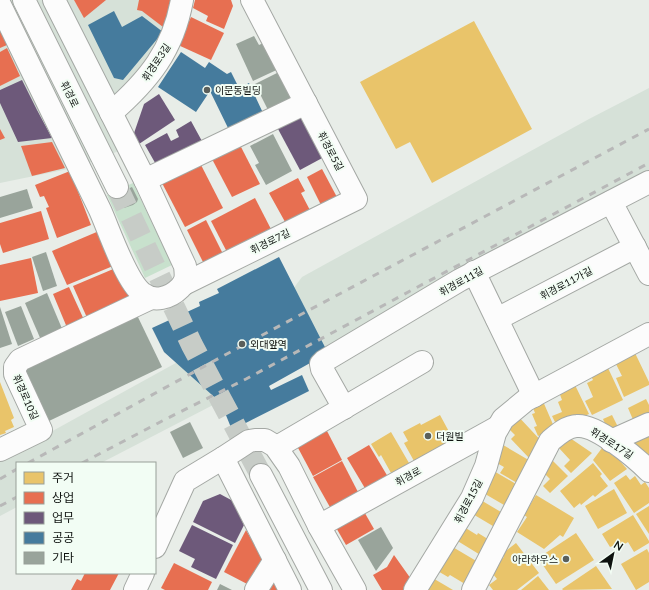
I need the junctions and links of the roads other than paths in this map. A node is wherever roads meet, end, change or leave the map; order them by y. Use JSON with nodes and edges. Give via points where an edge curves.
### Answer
{"nodes":[{"id":1,"x":24,"y":0,"type":"edge"},
{"id":2,"x":54,"y":0,"type":"edge"},
{"id":3,"x":182,"y":0,"type":"edge"},
{"id":4,"x":252,"y":0,"type":"edge"},
{"id":5,"x":0,"y":5,"type":"edge"},
{"id":6,"x":306,"y":103,"type":"junction"},
{"id":7,"x":111,"y":113,"type":"junction"},
{"id":8,"x":145,"y":180,"type":"junction"},
{"id":9,"x":649,"y":182,"type":"edge"},
{"id":10,"x":117,"y":187,"type":"tunnel mouth"},
{"id":11,"x":356,"y":199,"type":"joint"},
{"id":12,"x":611,"y":202,"type":"junction"},
{"id":13,"x":635,"y":247,"type":"junction"},
{"id":14,"x":474,"y":272,"type":"junction"},
{"id":15,"x":649,"y":274,"type":"edge"},
{"id":16,"x":184,"y":284,"type":"junction"},
{"id":17,"x":150,"y":298,"type":"junction"},
{"id":18,"x":497,"y":319,"type":"junction"},
{"id":19,"x":649,"y":334,"type":"edge"},
{"id":20,"x":422,"y":362,"type":"dead end"},
{"id":21,"x":534,"y":396,"type":"junction"},
{"id":22,"x":344,"y":408,"type":"junction"},
{"id":23,"x":649,"y":424,"type":"edge"},
{"id":24,"x":498,"y":426,"type":"junction"},
{"id":25,"x":611,"y":441,"type":"junction"},
{"id":26,"x":277,"y":447,"type":"junction"},
{"id":27,"x":0,"y":450,"type":"edge"},
{"id":28,"x":223,"y":458,"type":"junction"},
{"id":29,"x":649,"y":472,"type":"edge"},
{"id":30,"x":261,"y":475,"type":"tunnel mouth"},
{"id":31,"x":319,"y":526,"type":"junction"},
{"id":32,"x":156,"y":545,"type":"edge"},
{"id":33,"x":275,"y":560,"type":"junction"},
{"id":34,"x":477,"y":588,"type":"edge"},
{"id":35,"x":256,"y":590,"type":"edge"},
{"id":36,"x":290,"y":590,"type":"edge"},
{"id":37,"x":321,"y":590,"type":"edge"},
{"id":38,"x":355,"y":590,"type":"edge"},
{"id":39,"x":415,"y":590,"type":"edge"}],
"edges":[{"from":1,"to":10,"type":"street","name":"휘경로"},
{"from":2,"to":7,"type":"street"},
{"from":3,"to":7,"type":"street","name":"휘경로3길","via":[[171,41],[162,58],[131,96]]},
{"from":4,"to":6,"type":"street","name":"휘경로5길"},
{"from":5,"to":17,"type":"street","via":[[100,210],[130,279]]},
{"from":6,"to":8,"type":"street"},
{"from":6,"to":11,"type":"street","name":"휘경로5길"},
{"from":7,"to":8,"type":"street"},
{"from":8,"to":16,"type":"street","via":[[184,266]]},
{"from":9,"to":12,"type":"street","name":"휘경로11길"},
{"from":11,"to":16,"type":"street","name":"휘경로7길"},
{"from":12,"to":13,"type":"street"},
{"from":12,"to":14,"type":"street","name":"휘경로11길"},
{"from":13,"to":15,"type":"street"},
{"from":13,"to":18,"type":"street","name":"휘경로11가길"},
{"from":14,"to":18,"type":"street"},
{"from":14,"to":22,"type":"street","name":"휘경로11길","via":[[322,362],[322,369]]},
{"from":16,"to":17,"type":"street","name":"휘경로7길","via":[[179,290],[167,296]]},
{"from":17,"to":27,"type":"street","name":"휘경로10길","via":[[20,360],[15,367],[15,374],[41,430]]},
{"from":18,"to":21,"type":"street"},
{"from":19,"to":21,"type":"street","name":"휘경로15길"},
{"from":20,"to":22,"type":"street"},
{"from":21,"to":24,"type":"street","name":"휘경로15길","via":[[509,413]]},
{"from":22,"to":26,"type":"street"},
{"from":23,"to":25,"type":"street"},
{"from":24,"to":31,"type":"street","name":"휘경로"},
{"from":24,"to":39,"type":"street","name":"휘경로15길","via":[[486,466],[472,498]]},
{"from":25,"to":29,"type":"street","name":"휘경로17길"},
{"from":25,"to":34,"type":"street","name":"휘경로17길","via":[[592,429],[576,426],[561,432],[550,441]]},
{"from":26,"to":28,"type":"street","via":[[265,440],[249,441]]},
{"from":26,"to":31,"type":"street"},
{"from":28,"to":32,"type":"street","via":[[184,481]]},
{"from":28,"to":33,"type":"street"},
{"from":30,"to":37,"type":"street"},
{"from":31,"to":38,"type":"street"},
{"from":33,"to":35,"type":"street"},
{"from":33,"to":36,"type":"street"}]}
